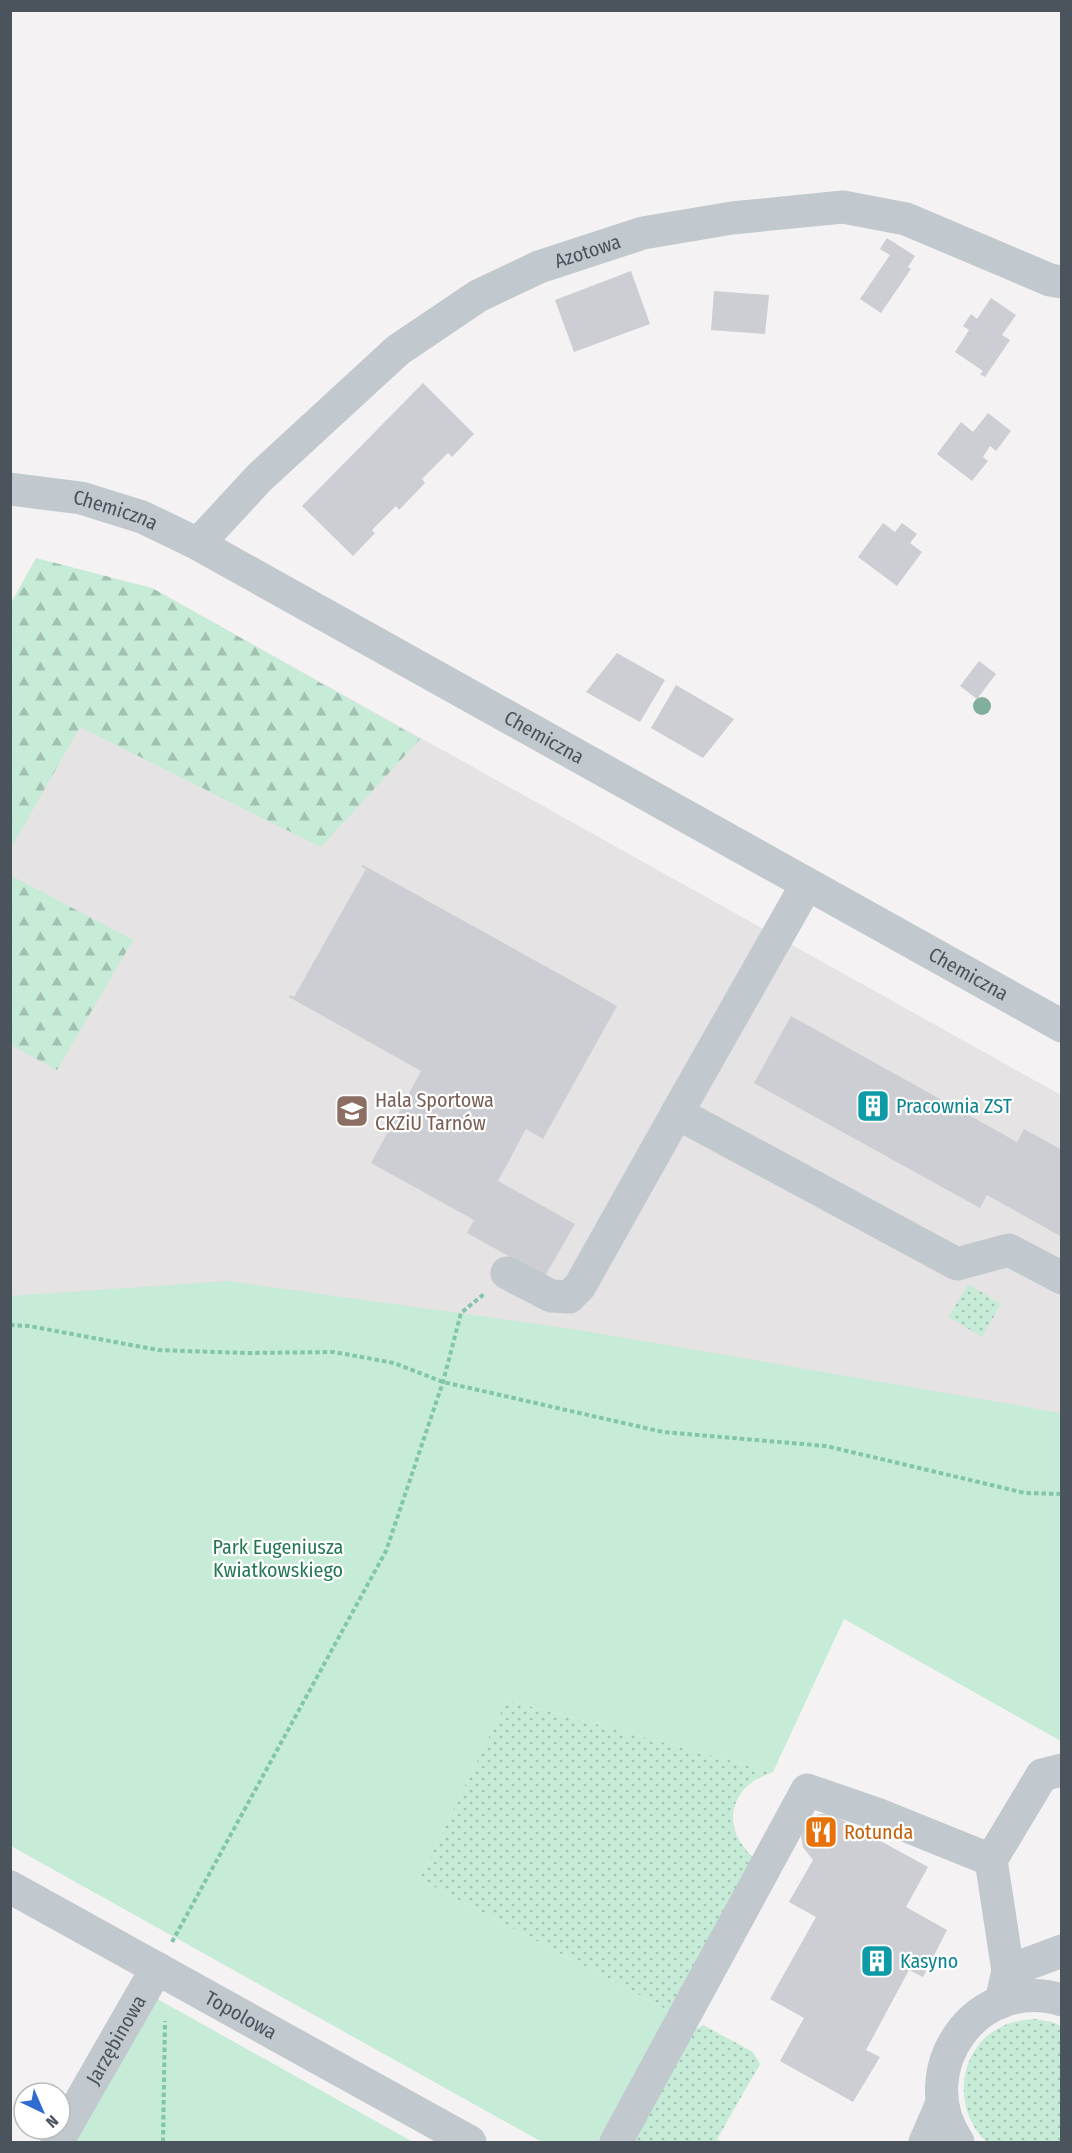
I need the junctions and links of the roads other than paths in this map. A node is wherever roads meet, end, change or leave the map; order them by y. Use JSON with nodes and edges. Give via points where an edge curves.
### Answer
{"nodes":[{"id":1,"x":1062,"y":282,"type":"edge"},
{"id":2,"x":10,"y":489,"type":"edge"},
{"id":3,"x":198,"y":544,"type":"junction"},
{"id":4,"x":807,"y":884,"type":"junction"},
{"id":5,"x":1062,"y":1026,"type":"edge"},
{"id":6,"x":677,"y":1113,"type":"junction"},
{"id":7,"x":507,"y":1273,"type":"dead end"},
{"id":8,"x":1062,"y":1278,"type":"edge"},
{"id":9,"x":1062,"y":1770,"type":"edge"},
{"id":10,"x":990,"y":1860,"type":"junction"},
{"id":11,"x":10,"y":1887,"type":"edge"},
{"id":12,"x":1062,"y":1951,"type":"edge"},
{"id":13,"x":157,"y":1968,"type":"junction"},
{"id":14,"x":1005,"y":1986,"type":"junction"},
{"id":15,"x":1062,"y":2000,"type":"edge"},
{"id":16,"x":942,"y":2103,"type":"junction"},
{"id":17,"x":465,"y":2141,"type":"edge"},
{"id":18,"x":57,"y":2142,"type":"edge"},
{"id":19,"x":616,"y":2142,"type":"edge"},
{"id":20,"x":925,"y":2142,"type":"edge"},
{"id":21,"x":958,"y":2142,"type":"edge"}],
"edges":[{"from":1,"to":3,"type":"street","name":"Azotowa","via":[[906,219],[843,207],[732,218],[643,233],[539,267],[478,296],[398,350],[260,477]]},
{"from":2,"to":3,"type":"street","name":"Chemiczna","via":[[81,498],[142,517]]},
{"from":3,"to":4,"type":"street","name":"Chemiczna"},
{"from":4,"to":5,"type":"street","name":"Chemiczna"},
{"from":4,"to":6,"type":"street"},
{"from":6,"to":7,"type":"street","via":[[580,1286],[569,1297],[551,1296]]},
{"from":6,"to":8,"type":"street","via":[[957,1264],[1009,1250]]},
{"from":9,"to":10,"type":"street","via":[[1042,1775]]},
{"from":10,"to":14,"type":"street"},
{"from":10,"to":19,"type":"street","via":[[807,1790]]},
{"from":11,"to":13,"type":"street","name":"Topolowa"},
{"from":12,"to":14,"type":"street"},
{"from":13,"to":17,"type":"street","name":"Topolowa"},
{"from":13,"to":18,"type":"street","name":"Jarzębinowa"},
{"from":14,"to":15,"type":"street"},
{"from":14,"to":16,"type":"street","via":[[955,2040],[945,2061]]},
{"from":16,"to":20,"type":"street"},
{"from":16,"to":21,"type":"street"}]}
